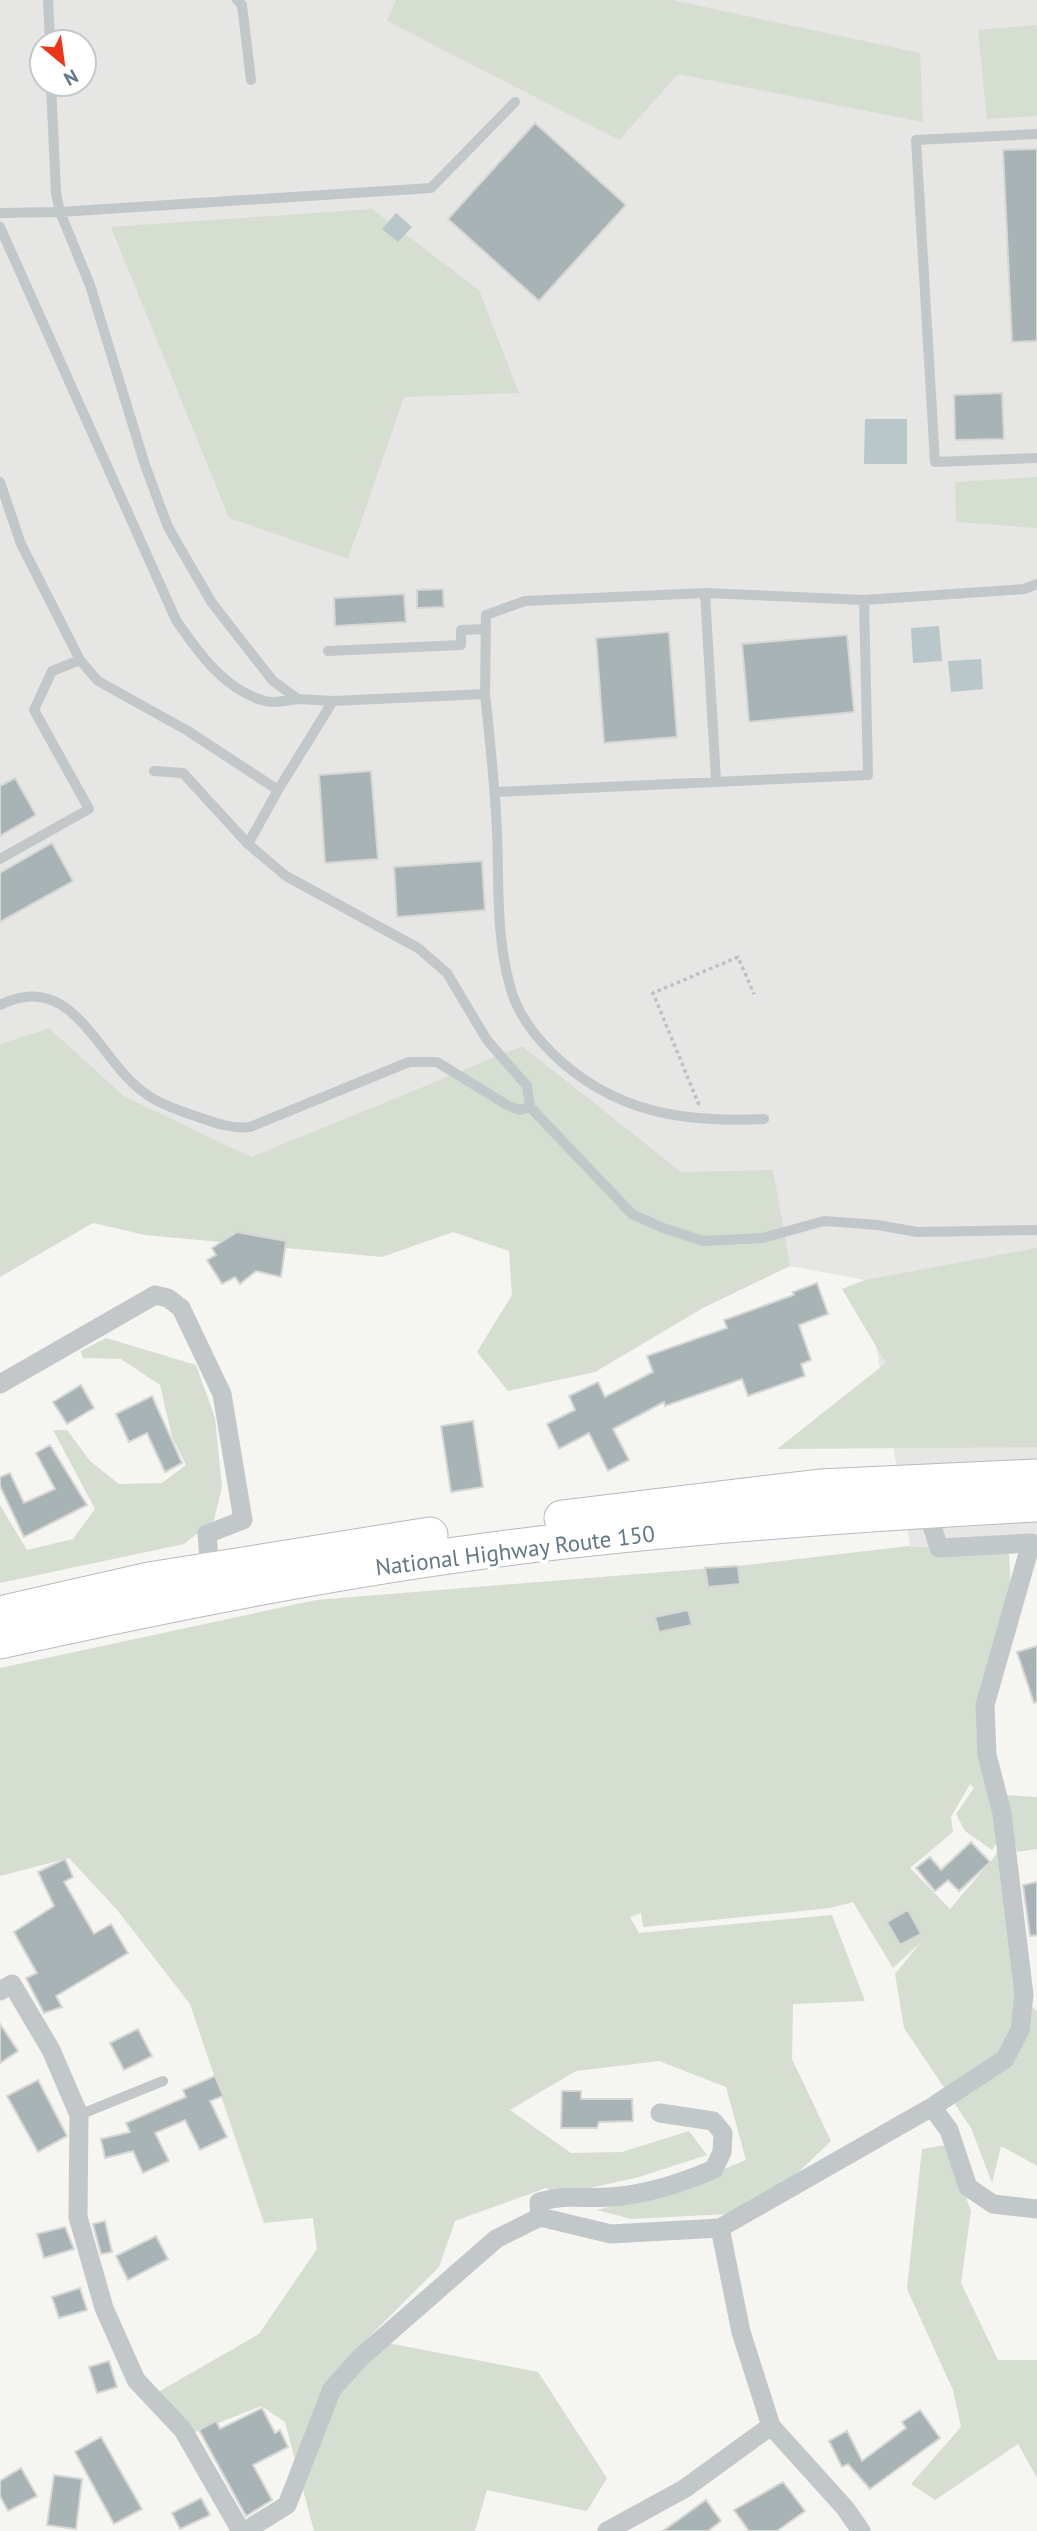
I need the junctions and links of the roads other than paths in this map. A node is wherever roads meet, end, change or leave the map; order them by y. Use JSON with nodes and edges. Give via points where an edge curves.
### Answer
{"nodes":[{"id":1,"x":48,"y":0,"type":"edge"},
{"id":2,"x":237,"y":0,"type":"edge"},
{"id":3,"x":49,"y":28,"type":"edge"},
{"id":4,"x":251,"y":80,"type":"dead end"},
{"id":5,"x":52,"y":98,"type":"edge"},
{"id":6,"x":515,"y":102,"type":"dead end"},
{"id":7,"x":1037,"y":134,"type":"edge"},
{"id":8,"x":60,"y":212,"type":"junction"},
{"id":9,"x":0,"y":213,"type":"edge"},
{"id":10,"x":0,"y":227,"type":"edge"},
{"id":11,"x":1037,"y":458,"type":"edge"},
{"id":12,"x":0,"y":482,"type":"edge"},
{"id":13,"x":1037,"y":584,"type":"edge"},
{"id":14,"x":705,"y":593,"type":"junction"},
{"id":15,"x":864,"y":600,"type":"junction"},
{"id":16,"x":486,"y":629,"type":"junction"},
{"id":17,"x":328,"y":651,"type":"dead end"},
{"id":18,"x":80,"y":660,"type":"junction"},
{"id":19,"x":485,"y":694,"type":"junction"},
{"id":20,"x":298,"y":699,"type":"junction"},
{"id":21,"x":333,"y":701,"type":"junction"},
{"id":22,"x":154,"y":771,"type":"dead end"},
{"id":23,"x":716,"y":780,"type":"junction"},
{"id":24,"x":278,"y":790,"type":"junction"},
{"id":25,"x":496,"y":792,"type":"junction"},
{"id":26,"x":248,"y":844,"type":"junction"},
{"id":27,"x":0,"y":859,"type":"edge"},
{"id":28,"x":0,"y":1005,"type":"edge"},
{"id":29,"x":530,"y":1107,"type":"junction"},
{"id":30,"x":764,"y":1119,"type":"dead end"},
{"id":31,"x":1037,"y":1230,"type":"edge"},
{"id":32,"x":0,"y":1384,"type":"edge"},
{"id":33,"x":1037,"y":1477,"type":"edge"},
{"id":34,"x":1037,"y":1504,"type":"edge"},
{"id":35,"x":927,"y":1510,"type":"junction"},
{"id":36,"x":210,"y":1570,"type":"junction"},
{"id":37,"x":0,"y":1614,"type":"edge"},
{"id":38,"x":0,"y":1641,"type":"edge"},
{"id":39,"x":0,"y":1991,"type":"edge"},
{"id":40,"x":1030,"y":1992,"type":"edge"},
{"id":41,"x":163,"y":2081,"type":"dead end"},
{"id":42,"x":932,"y":2107,"type":"junction"},
{"id":43,"x":660,"y":2113,"type":"dead end"},
{"id":44,"x":79,"y":2115,"type":"junction"},
{"id":45,"x":1037,"y":2209,"type":"edge"},
{"id":46,"x":540,"y":2217,"type":"junction"},
{"id":47,"x":720,"y":2228,"type":"junction"},
{"id":48,"x":771,"y":2426,"type":"junction"},
{"id":49,"x":243,"y":2531,"type":"edge"},
{"id":50,"x":607,"y":2531,"type":"edge"},
{"id":51,"x":861,"y":2531,"type":"edge"}],
"edges":[{"from":1,"to":3,"type":"lane"},
{"from":2,"to":4,"type":"lane","via":[[242,5]]},
{"from":5,"to":8,"type":"lane"},
{"from":6,"to":8,"type":"lane","via":[[431,188]]},
{"from":7,"to":11,"type":"lane","via":[[916,140],[935,462]]},
{"from":8,"to":9,"type":"lane"},
{"from":8,"to":20,"type":"lane","via":[[90,285],[168,527],[228,624],[273,681]]},
{"from":10,"to":20,"type":"lane","via":[[176,620],[201,656],[229,682],[266,702]]},
{"from":12,"to":18,"type":"lane","via":[[21,544]]},
{"from":13,"to":15,"type":"lane","via":[[1024,589]]},
{"from":14,"to":15,"type":"lane"},
{"from":14,"to":16,"type":"lane","via":[[525,601],[486,615]]},
{"from":14,"to":23,"type":"lane"},
{"from":15,"to":23,"type":"lane","via":[[868,775]]},
{"from":16,"to":17,"type":"lane","via":[[461,630],[461,645]]},
{"from":16,"to":19,"type":"lane"},
{"from":18,"to":24,"type":"lane","via":[[98,681],[188,731]]},
{"from":18,"to":27,"type":"lane","via":[[52,671],[34,710],[89,809]]},
{"from":19,"to":21,"type":"lane"},
{"from":19,"to":25,"type":"lane"},
{"from":20,"to":21,"type":"lane"},
{"from":21,"to":24,"type":"lane"},
{"from":22,"to":26,"type":"lane","via":[[183,773]]},
{"from":23,"to":25,"type":"lane"},
{"from":24,"to":26,"type":"lane"},
{"from":25,"to":30,"type":"lane","via":[[502,948],[510,989],[542,1042],[569,1070],[614,1099],[649,1111]]},
{"from":26,"to":29,"type":"lane","via":[[286,876],[418,948],[447,974],[487,1040],[527,1086]]},
{"from":28,"to":29,"type":"lane","via":[[29,995],[58,1003],[73,1013],[149,1097],[238,1128],[409,1062],[428,1060],[507,1105],[519,1110]]},
{"from":29,"to":31,"type":"lane","via":[[632,1213],[703,1241],[763,1238],[824,1220],[917,1232]]},
{"from":32,"to":36,"type":"street","via":[[155,1295],[169,1298],[181,1308],[222,1394],[243,1520],[207,1534]]},
{"from":33,"to":36,"type":"highway","name":"National Highway Route 150","via":[[820,1488],[531,1521]]},
{"from":34,"to":35,"type":"highway","name":"National Highway Route 150"},
{"from":35,"to":38,"type":"highway","name":"National Highway Route 150","via":[[729,1524],[503,1549],[168,1604]]},
{"from":35,"to":40,"type":"street","via":[[939,1548],[1031,1543],[985,1705],[987,1755],[1002,1813]]},
{"from":36,"to":37,"type":"highway","name":"National Highway Route 150"},
{"from":39,"to":44,"type":"street","via":[[12,1984],[51,2050]]},
{"from":40,"to":42,"type":"street","via":[[1020,2030],[1005,2059]]},
{"from":41,"to":44,"type":"lane"},
{"from":42,"to":45,"type":"street","via":[[949,2130],[968,2187],[993,2204]]},
{"from":42,"to":47,"type":"street"},
{"from":43,"to":46,"type":"street","via":[[713,2121],[723,2133],[722,2152],[714,2169],[680,2184],[610,2197],[559,2195],[539,2202]]},
{"from":44,"to":49,"type":"street","via":[[78,2217],[104,2308],[136,2380],[183,2430]]},
{"from":46,"to":47,"type":"street","via":[[611,2234]]},
{"from":46,"to":49,"type":"street","via":[[496,2239],[361,2357],[332,2389],[287,2505]]},
{"from":47,"to":48,"type":"street","via":[[741,2332]]},
{"from":48,"to":50,"type":"street","via":[[684,2490]]},
{"from":48,"to":51,"type":"street"}]}
